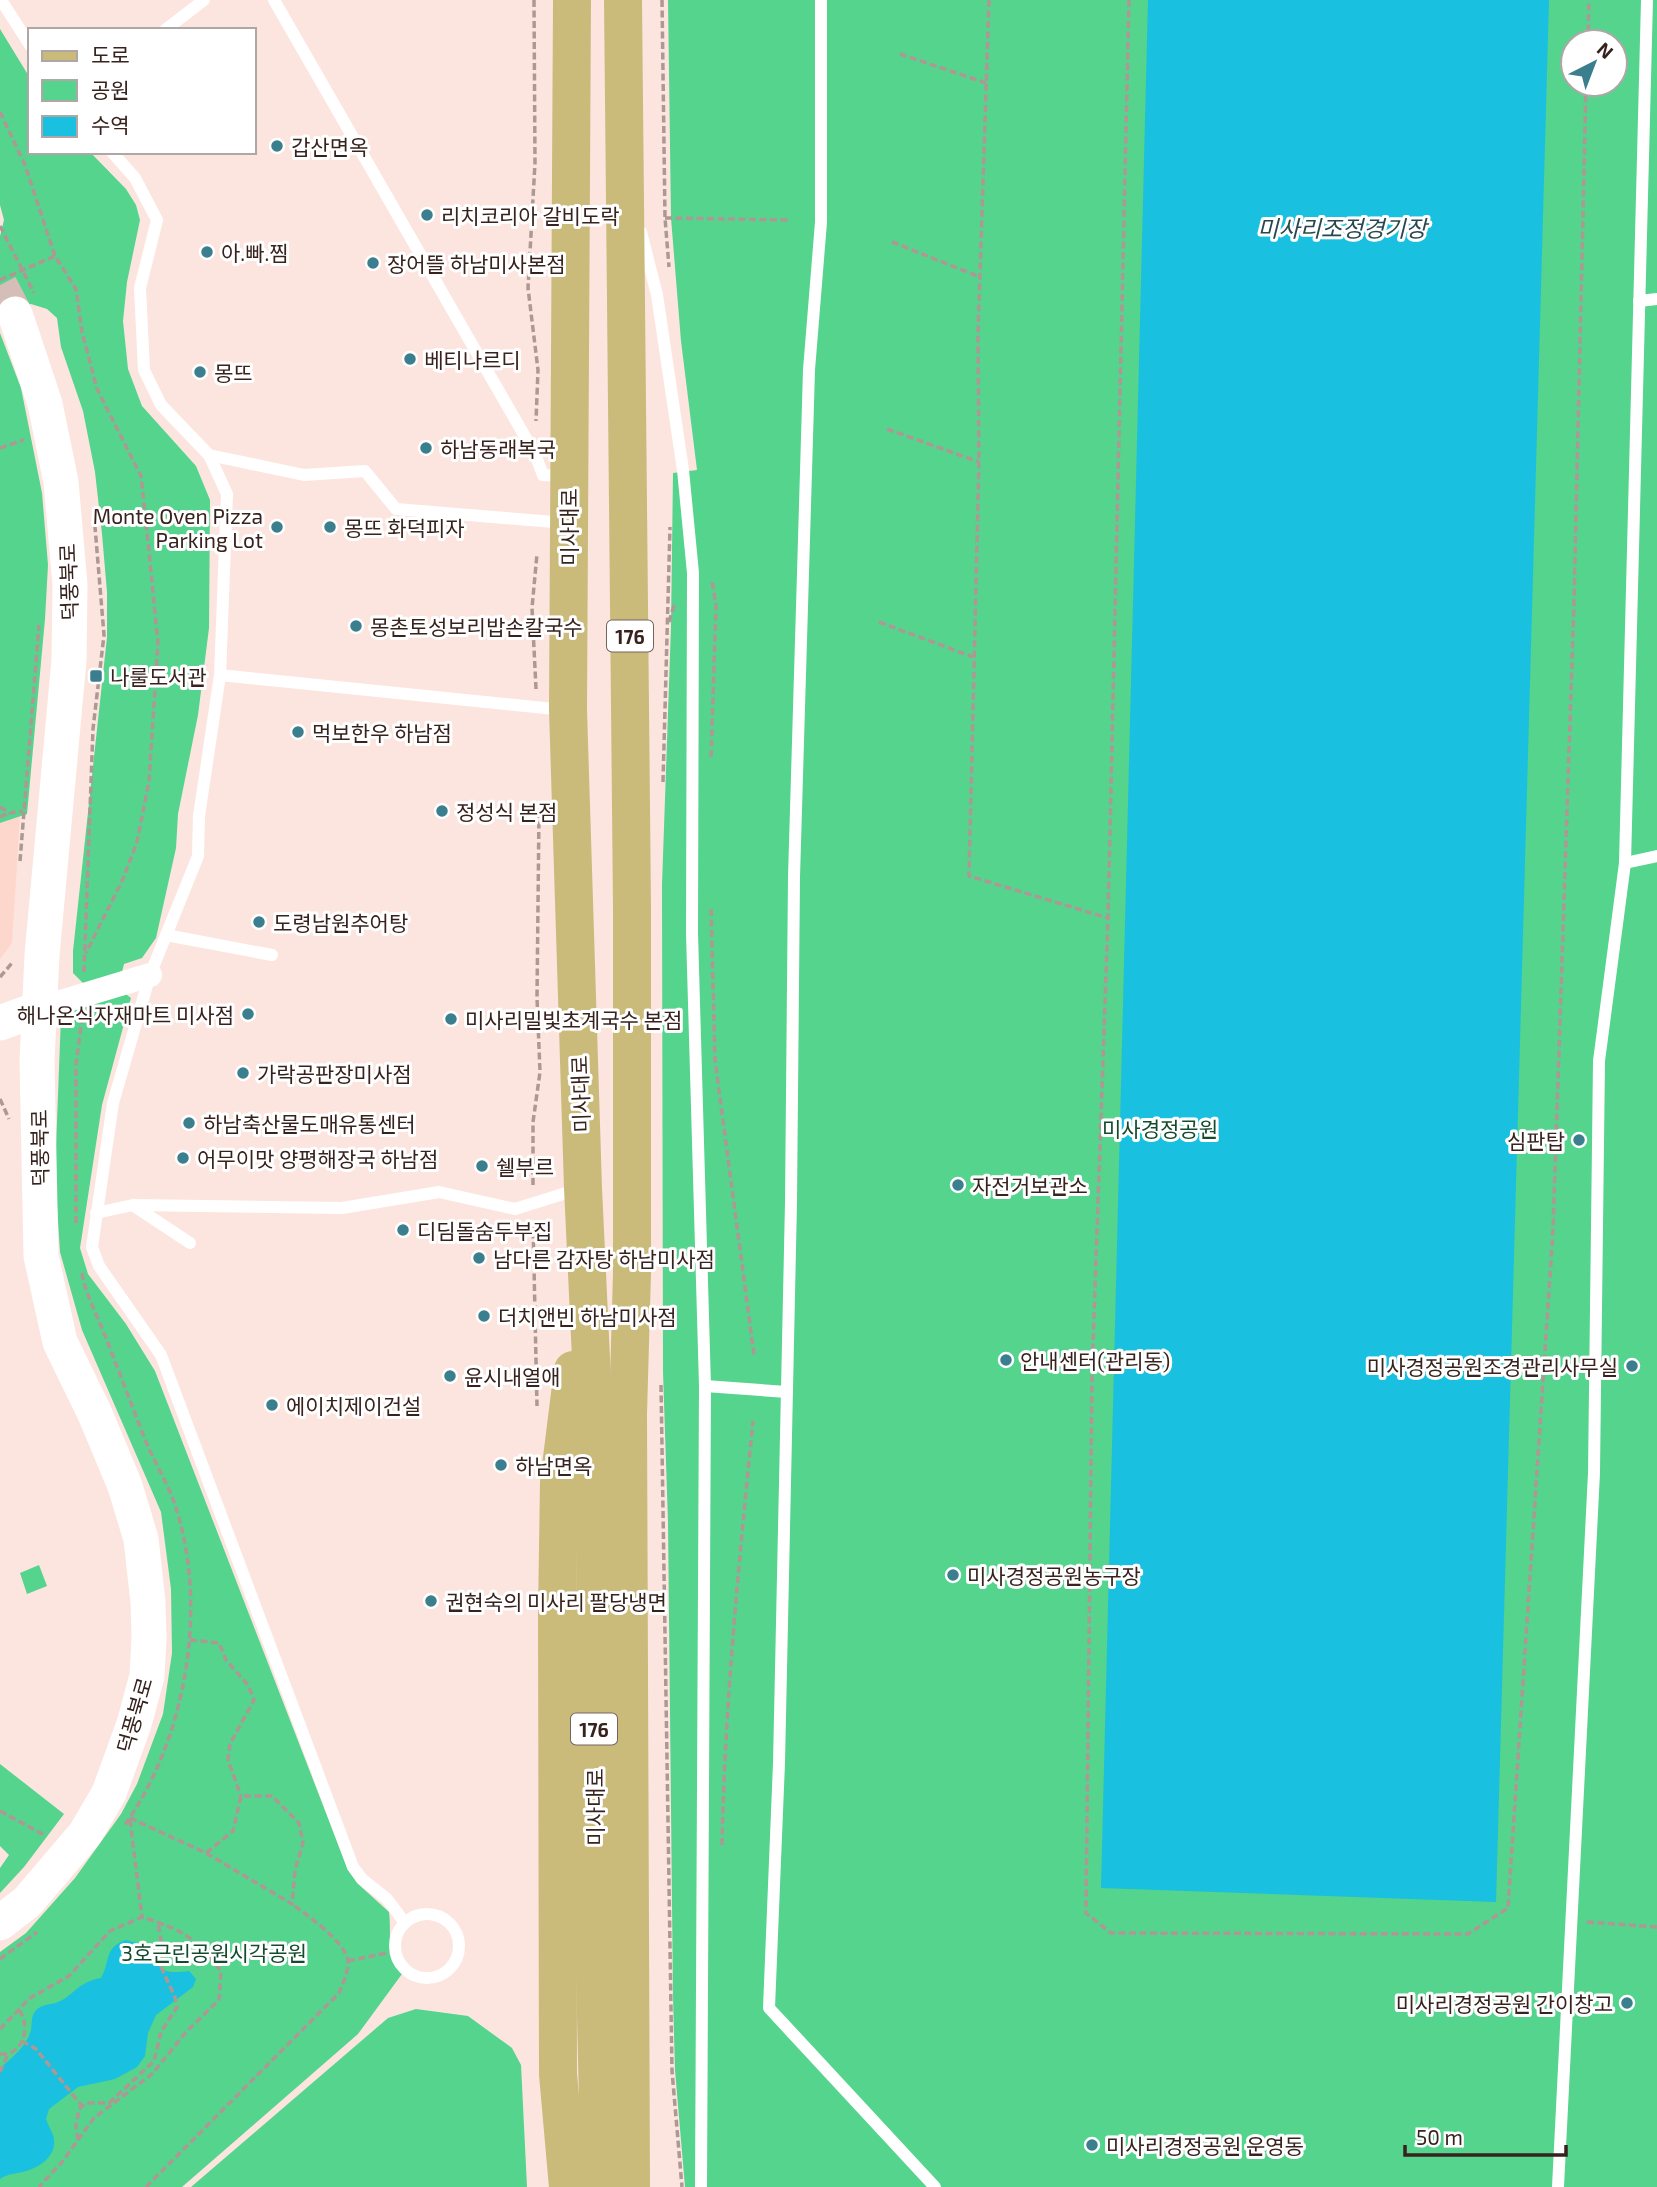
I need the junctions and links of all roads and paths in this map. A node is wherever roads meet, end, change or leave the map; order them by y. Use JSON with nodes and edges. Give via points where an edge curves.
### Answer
{"nodes":[{"id":1,"x":1,"y":0,"type":"edge"},
{"id":2,"x":204,"y":0,"type":"edge"},
{"id":3,"x":274,"y":0,"type":"edge"},
{"id":4,"x":534,"y":0,"type":"edge"},
{"id":5,"x":572,"y":0,"type":"edge"},
{"id":6,"x":622,"y":0,"type":"edge"},
{"id":7,"x":663,"y":0,"type":"edge"},
{"id":8,"x":821,"y":0,"type":"edge"},
{"id":9,"x":989,"y":0,"type":"edge"},
{"id":10,"x":1129,"y":0,"type":"edge"},
{"id":11,"x":1588,"y":0,"type":"edge"},
{"id":12,"x":1647,"y":0,"type":"edge"},
{"id":13,"x":167,"y":28,"type":"edge"},
{"id":14,"x":1588,"y":28,"type":"edge"},
{"id":15,"x":28,"y":42,"type":"edge"},
{"id":16,"x":900,"y":54,"type":"dead end"},
{"id":17,"x":986,"y":83,"type":"junction"},
{"id":18,"x":1587,"y":98,"type":"edge"},
{"id":19,"x":0,"y":112,"type":"edge"},
{"id":20,"x":114,"y":154,"type":"edge"},
{"id":21,"x":625,"y":163,"type":"junction"},
{"id":22,"x":790,"y":220,"type":"dead end"},
{"id":23,"x":0,"y":226,"type":"edge"},
{"id":24,"x":892,"y":242,"type":"dead end"},
{"id":25,"x":55,"y":256,"type":"junction"},
{"id":26,"x":980,"y":277,"type":"junction"},
{"id":27,"x":0,"y":280,"type":"edge"},
{"id":28,"x":1657,"y":299,"type":"edge"},
{"id":29,"x":1639,"y":301,"type":"junction"},
{"id":30,"x":26,"y":306,"type":"joint"},
{"id":31,"x":887,"y":429,"type":"dead end"},
{"id":32,"x":29,"y":438,"type":"dead end"},
{"id":33,"x":0,"y":448,"type":"edge"},
{"id":34,"x":535,"y":454,"type":"junction"},
{"id":35,"x":209,"y":456,"type":"junction"},
{"id":36,"x":979,"y":462,"type":"junction"},
{"id":37,"x":568,"y":476,"type":"junction"},
{"id":38,"x":92,"y":504,"type":"dead end"},
{"id":39,"x":554,"y":522,"type":"junction"},
{"id":40,"x":670,"y":523,"type":"dead end"},
{"id":41,"x":679,"y":591,"type":"dead end"},
{"id":42,"x":40,"y":617,"type":"dead end"},
{"id":43,"x":879,"y":622,"type":"dead end"},
{"id":44,"x":668,"y":627,"type":"junction"},
{"id":45,"x":973,"y":657,"type":"junction"},
{"id":46,"x":220,"y":675,"type":"junction"},
{"id":47,"x":552,"y":710,"type":"junction"},
{"id":48,"x":662,"y":792,"type":"dead end"},
{"id":49,"x":0,"y":807,"type":"edge"},
{"id":50,"x":539,"y":807,"type":"dead end"},
{"id":51,"x":23,"y":811,"type":"junction"},
{"id":52,"x":10,"y":813,"type":"junction"},
{"id":53,"x":0,"y":817,"type":"edge"},
{"id":54,"x":1657,"y":856,"type":"edge"},
{"id":55,"x":1625,"y":863,"type":"junction"},
{"id":56,"x":20,"y":871,"type":"dead end"},
{"id":57,"x":1108,"y":918,"type":"junction"},
{"id":58,"x":166,"y":935,"type":"junction"},
{"id":59,"x":85,"y":955,"type":"junction"},
{"id":60,"x":272,"y":955,"type":"dead end"},
{"id":61,"x":15,"y":957,"type":"dead end"},
{"id":62,"x":150,"y":975,"type":"junction"},
{"id":63,"x":0,"y":977,"type":"edge"},
{"id":64,"x":86,"y":995,"type":"junction"},
{"id":65,"x":41,"y":1008,"type":"junction"},
{"id":66,"x":0,"y":1023,"type":"edge"},
{"id":67,"x":0,"y":1099,"type":"edge"},
{"id":68,"x":12,"y":1128,"type":"dead end"},
{"id":69,"x":583,"y":1188,"type":"junction"},
{"id":70,"x":533,"y":1203,"type":"junction"},
{"id":71,"x":133,"y":1205,"type":"junction"},
{"id":72,"x":96,"y":1213,"type":"junction"},
{"id":73,"x":77,"y":1228,"type":"dead end"},
{"id":74,"x":191,"y":1243,"type":"dead end"},
{"id":75,"x":81,"y":1269,"type":"dead end"},
{"id":76,"x":586,"y":1270,"type":"junction"},
{"id":77,"x":632,"y":1273,"type":"junction"},
{"id":78,"x":660,"y":1372,"type":"dead end"},
{"id":79,"x":705,"y":1386,"type":"junction"},
{"id":80,"x":787,"y":1392,"type":"junction"},
{"id":81,"x":537,"y":1412,"type":"dead end"},
{"id":82,"x":753,"y":1421,"type":"dead end"},
{"id":83,"x":190,"y":1640,"type":"junction"},
{"id":84,"x":241,"y":1797,"type":"junction"},
{"id":85,"x":0,"y":1811,"type":"edge"},
{"id":86,"x":130,"y":1818,"type":"junction"},
{"id":87,"x":39,"y":1844,"type":"dead end"},
{"id":88,"x":206,"y":1853,"type":"junction"},
{"id":89,"x":722,"y":1857,"type":"dead end"},
{"id":90,"x":292,"y":1904,"type":"junction"},
{"id":91,"x":142,"y":1917,"type":"junction"},
{"id":92,"x":1571,"y":1921,"type":"junction"},
{"id":93,"x":158,"y":1922,"type":"junction"},
{"id":94,"x":0,"y":1923,"type":"edge"},
{"id":95,"x":405,"y":1923,"type":"junction"},
{"id":96,"x":1657,"y":1927,"type":"edge"},
{"id":97,"x":396,"y":1951,"type":"junction"},
{"id":98,"x":348,"y":1961,"type":"junction"},
{"id":99,"x":19,"y":2010,"type":"junction"},
{"id":100,"x":0,"y":2029,"type":"edge"},
{"id":101,"x":22,"y":2041,"type":"junction"},
{"id":102,"x":0,"y":2054,"type":"edge"},
{"id":103,"x":8,"y":2054,"type":"junction"},
{"id":104,"x":0,"y":2071,"type":"edge"},
{"id":105,"x":112,"y":2104,"type":"junction"},
{"id":106,"x":82,"y":2106,"type":"junction"},
{"id":107,"x":78,"y":2140,"type":"junction"},
{"id":108,"x":38,"y":2187,"type":"edge"},
{"id":109,"x":146,"y":2187,"type":"edge"},
{"id":110,"x":568,"y":2187,"type":"edge"},
{"id":111,"x":600,"y":2187,"type":"edge"},
{"id":112,"x":631,"y":2187,"type":"edge"},
{"id":113,"x":657,"y":2187,"type":"edge"},
{"id":114,"x":682,"y":2187,"type":"edge"},
{"id":115,"x":701,"y":2187,"type":"edge"},
{"id":116,"x":935,"y":2187,"type":"edge"},
{"id":117,"x":1558,"y":2187,"type":"edge"}],
"edges":[{"from":1,"to":15,"type":"lane"},
{"from":2,"to":13,"type":"lane"},
{"from":3,"to":34,"type":"lane"},
{"from":4,"to":34,"type":"path","via":[[535,163],[528,288],[537,370]]},
{"from":5,"to":37,"type":"main road","name":"미사대로","number":"176"},
{"from":6,"to":21,"type":"main road","name":"미사대로","number":"176"},
{"from":7,"to":22,"type":"path","via":[[664,218]]},
{"from":8,"to":80,"type":"lane","via":[[821,222],[809,370],[793,877]]},
{"from":9,"to":17,"type":"path"},
{"from":10,"to":57,"type":"path"},
{"from":11,"to":14,"type":"path"},
{"from":12,"to":29,"type":"lane"},
{"from":16,"to":17,"type":"path"},
{"from":17,"to":26,"type":"path"},
{"from":18,"to":57,"type":"path","via":[[1553,1230],[1508,1908],[1468,1934],[1111,1933],[1086,1913],[1092,1373]]},
{"from":19,"to":25,"type":"path","via":[[26,165]]},
{"from":20,"to":35,"type":"lane","via":[[135,178],[157,220],[140,288],[144,370],[161,405]]},
{"from":21,"to":77,"type":"main road","name":"미사대로","number":"176"},
{"from":21,"to":79,"type":"lane","via":[[657,295],[693,573],[692,933]]},
{"from":23,"to":30,"type":"path"},
{"from":24,"to":26,"type":"path"},
{"from":25,"to":27,"type":"path"},
{"from":25,"to":59,"type":"path","via":[[76,289],[97,389],[141,476],[158,643],[149,781],[137,842]]},
{"from":26,"to":36,"type":"path"},
{"from":28,"to":29,"type":"lane"},
{"from":29,"to":55,"type":"lane"},
{"from":30,"to":65,"type":"street","name":"덕풍북로","via":[[61,482],[70,585],[69,660]]},
{"from":31,"to":36,"type":"path"},
{"from":32,"to":33,"type":"path"},
{"from":34,"to":37,"type":"lane","via":[[542,475]]},
{"from":35,"to":39,"type":"lane","via":[[304,475],[365,471],[397,509]]},
{"from":35,"to":46,"type":"lane","via":[[227,494]]},
{"from":36,"to":45,"type":"path"},
{"from":37,"to":39,"type":"main road","name":"미사대로","number":"176"},
{"from":38,"to":59,"type":"path","via":[[104,635],[93,729]]},
{"from":39,"to":47,"type":"main road","name":"미사대로","number":"176"},
{"from":39,"to":47,"type":"path","via":[[532,607],[532,642]]},
{"from":40,"to":44,"type":"path"},
{"from":41,"to":44,"type":"path"},
{"from":42,"to":51,"type":"path"},
{"from":43,"to":45,"type":"path"},
{"from":44,"to":48,"type":"path"},
{"from":45,"to":57,"type":"path","via":[[969,876]]},
{"from":46,"to":47,"type":"lane"},
{"from":46,"to":58,"type":"lane","via":[[199,816],[198,856]]},
{"from":47,"to":69,"type":"main road","name":"미사대로","number":"176"},
{"from":49,"to":52,"type":"path"},
{"from":50,"to":70,"type":"path","via":[[540,1072],[533,1122]]},
{"from":51,"to":52,"type":"path"},
{"from":51,"to":56,"type":"path"},
{"from":52,"to":53,"type":"path"},
{"from":54,"to":55,"type":"lane"},
{"from":55,"to":92,"type":"lane","via":[[1599,1061],[1594,1473]]},
{"from":58,"to":60,"type":"lane"},
{"from":58,"to":62,"type":"lane"},
{"from":59,"to":64,"type":"path"},
{"from":61,"to":63,"type":"path"},
{"from":62,"to":64,"type":"street"},
{"from":62,"to":72,"type":"lane","via":[[113,1103]]},
{"from":64,"to":65,"type":"street"},
{"from":64,"to":73,"type":"path","via":[[76,1065]]},
{"from":65,"to":66,"type":"street"},
{"from":65,"to":94,"type":"street","name":"덕풍북로","via":[[37,1060],[41,1256],[60,1342],[125,1486],[141,1539],[148,1602],[147,1676],[109,1793],[85,1834],[27,1902]]},
{"from":67,"to":68,"type":"path"},
{"from":69,"to":70,"type":"lane"},
{"from":69,"to":76,"type":"main road","name":"미사대로","number":"176"},
{"from":70,"to":71,"type":"lane","via":[[515,1209],[439,1192],[342,1208]]},
{"from":70,"to":81,"type":"path"},
{"from":71,"to":72,"type":"lane"},
{"from":71,"to":74,"type":"lane"},
{"from":72,"to":95,"type":"lane","via":[[92,1247],[99,1266],[161,1355],[353,1867]]},
{"from":75,"to":83,"type":"path","via":[[175,1505],[185,1549]]},
{"from":76,"to":110,"type":"main road","via":[[559,1482],[558,2074]]},
{"from":76,"to":111,"type":"main road","name":"미사대로","number":"176","via":[[596,1465],[593,1889]]},
{"from":77,"to":112,"type":"main road","name":"미사대로","number":"176","via":[[628,1414]]},
{"from":77,"to":113,"type":"main road","via":[[647,1378],[646,1524],[652,1583],[651,2051]]},
{"from":78,"to":114,"type":"path","via":[[672,2071]]},
{"from":79,"to":80,"type":"lane"},
{"from":79,"to":115,"type":"lane"},
{"from":80,"to":116,"type":"lane","via":[[769,2008]]},
{"from":82,"to":89,"type":"path","via":[[724,1759]]},
{"from":83,"to":84,"type":"path","via":[[219,1643],[254,1700],[230,1744],[228,1760]]},
{"from":83,"to":86,"type":"path","via":[[181,1699],[154,1779]]},
{"from":84,"to":88,"type":"path","via":[[233,1831]]},
{"from":84,"to":90,"type":"path","via":[[272,1796],[299,1823],[303,1843]]},
{"from":85,"to":87,"type":"path","via":[[46,1836]]},
{"from":86,"to":88,"type":"path"},
{"from":86,"to":91,"type":"path"},
{"from":88,"to":90,"type":"path"},
{"from":90,"to":98,"type":"path","via":[[320,1924]]},
{"from":91,"to":93,"type":"path"},
{"from":91,"to":99,"type":"path","via":[[110,1931],[69,1976],[30,1998]]},
{"from":92,"to":96,"type":"path"},
{"from":92,"to":117,"type":"lane"},
{"from":93,"to":105,"type":"path","via":[[161,1967],[177,2007],[161,2032],[154,2061]]},
{"from":93,"to":105,"type":"path","via":[[197,1942],[221,1971],[219,2000],[152,2074]]},
{"from":95,"to":97,"type":"lane"},
{"from":95,"to":97,"type":"lane","via":[[424,1914],[445,1920],[458,1937],[457,1958],[443,1974],[423,1978],[405,1969]]},
{"from":97,"to":98,"type":"path"},
{"from":98,"to":109,"type":"path","via":[[334,1999]]},
{"from":99,"to":100,"type":"path"},
{"from":99,"to":101,"type":"path","via":[[26,2025]]},
{"from":101,"to":103,"type":"path"},
{"from":101,"to":106,"type":"path","via":[[36,2049]]},
{"from":102,"to":103,"type":"path"},
{"from":103,"to":104,"type":"path"},
{"from":105,"to":106,"type":"path"},
{"from":105,"to":107,"type":"path"},
{"from":106,"to":107,"type":"path","via":[[77,2113]]},
{"from":107,"to":108,"type":"path"}]}
